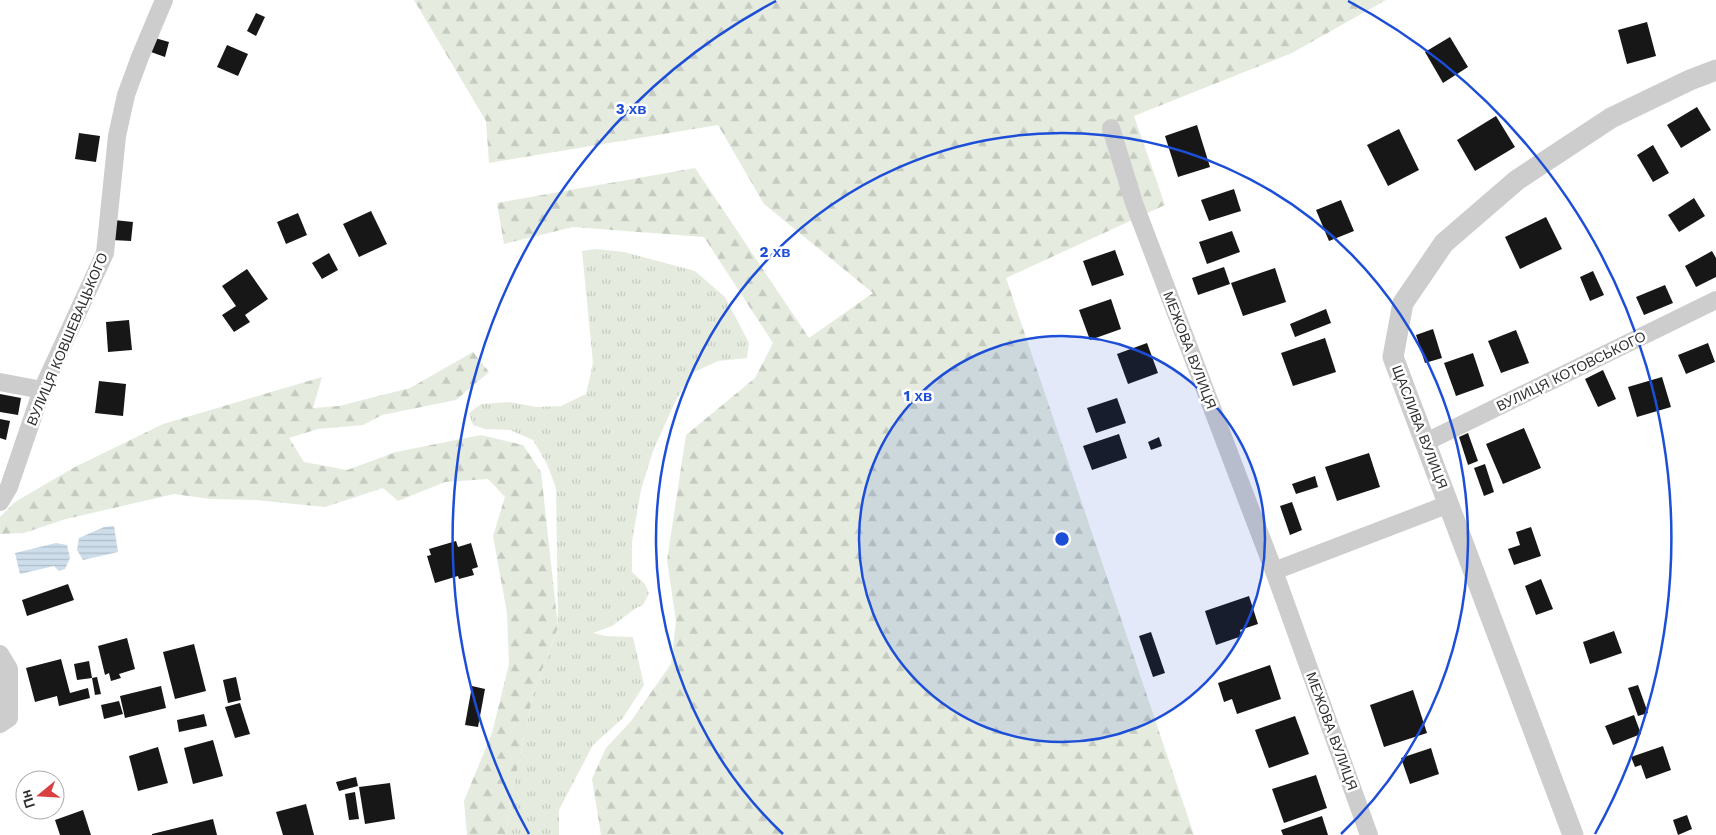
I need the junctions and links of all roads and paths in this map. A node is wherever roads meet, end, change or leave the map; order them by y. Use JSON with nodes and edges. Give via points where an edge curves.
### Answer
{"nodes":[{"id":1,"x":164,"y":0,"type":"edge"},
{"id":2,"x":1716,"y":70,"type":"edge"},
{"id":3,"x":1111,"y":128,"type":"dead end"},
{"id":4,"x":1716,"y":300,"type":"edge"},
{"id":5,"x":0,"y":382,"type":"edge"},
{"id":6,"x":42,"y":390,"type":"junction"},
{"id":7,"x":1426,"y":442,"type":"junction"},
{"id":8,"x":0,"y":502,"type":"edge"},
{"id":9,"x":1449,"y":504,"type":"junction"},
{"id":10,"x":1274,"y":571,"type":"junction"},
{"id":11,"x":0,"y":654,"type":"edge"},
{"id":12,"x":0,"y":724,"type":"edge"},
{"id":13,"x":1369,"y":835,"type":"edge"},
{"id":14,"x":1574,"y":835,"type":"edge"}],
"edges":[{"from":1,"to":6,"type":"street","name":"ВУЛИЦЯ КОВШЕВАЦЬКОГО","via":[[126,96],[117,136],[104,254]]},
{"from":2,"to":7,"type":"street","name":"ЩАСЛИВА ВУЛИЦЯ","via":[[1611,118],[1517,180],[1444,244],[1403,303],[1393,357]]},
{"from":3,"to":10,"type":"street","name":"МЕЖОВА ВУЛИЦЯ","via":[[1134,203]]},
{"from":4,"to":7,"type":"street","name":"ВУЛИЦЯ КОТОВСЬКОГО"},
{"from":5,"to":6,"type":"street"},
{"from":6,"to":8,"type":"street","name":"ВУЛИЦЯ КОВШЕВАЦЬКОГО","via":[[9,486]]},
{"from":7,"to":9,"type":"street","name":"ЩАСЛИВА ВУЛИЦЯ"},
{"from":9,"to":10,"type":"street"},
{"from":9,"to":14,"type":"street","name":"ЩАСЛИВА ВУЛИЦЯ"},
{"from":10,"to":13,"type":"street","name":"МЕЖОВА ВУЛИЦЯ"},
{"from":11,"to":12,"type":"street","via":[[9,669],[9,718]]}]}
